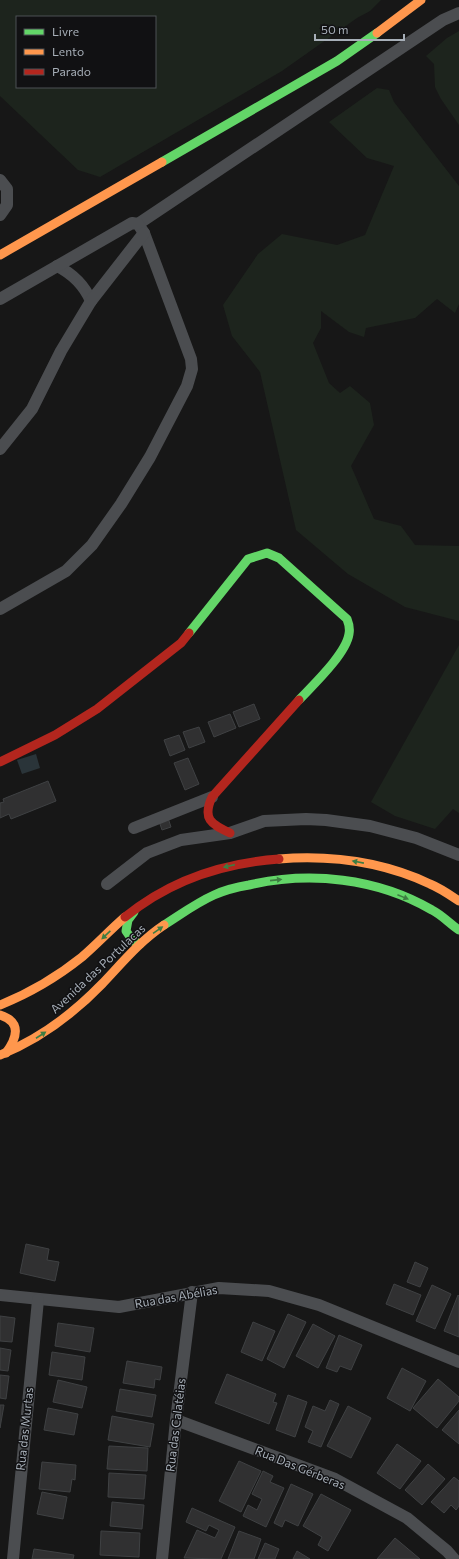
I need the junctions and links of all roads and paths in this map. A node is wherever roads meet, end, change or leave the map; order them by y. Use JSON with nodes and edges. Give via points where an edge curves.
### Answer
{"nodes":[{"id":1,"x":421,"y":0,"type":"edge"},
{"id":2,"x":459,"y":13,"type":"edge"},
{"id":3,"x":3,"y":184,"type":"edge"},
{"id":4,"x":0,"y":215,"type":"edge"},
{"id":5,"x":141,"y":229,"type":"junction"},
{"id":6,"x":0,"y":255,"type":"edge"},
{"id":7,"x":56,"y":266,"type":"junction"},
{"id":8,"x":0,"y":299,"type":"edge"},
{"id":9,"x":91,"y":301,"type":"junction"},
{"id":10,"x":0,"y":449,"type":"edge"},
{"id":11,"x":0,"y":609,"type":"edge"},
{"id":12,"x":0,"y":762,"type":"edge"},
{"id":13,"x":212,"y":797,"type":"junction"},
{"id":14,"x":134,"y":828,"type":"dead end"},
{"id":15,"x":230,"y":833,"type":"junction"},
{"id":16,"x":459,"y":855,"type":"edge"},
{"id":17,"x":107,"y":884,"type":"dead end"},
{"id":18,"x":459,"y":901,"type":"edge"},
{"id":19,"x":138,"y":907,"type":"junction"},
{"id":20,"x":459,"y":930,"type":"edge"},
{"id":21,"x":140,"y":944,"type":"junction"},
{"id":22,"x":0,"y":1005,"type":"edge"},
{"id":23,"x":0,"y":1015,"type":"edge"},
{"id":24,"x":3,"y":1054,"type":"edge"},
{"id":25,"x":192,"y":1292,"type":"junction"},
{"id":26,"x":0,"y":1295,"type":"edge"},
{"id":27,"x":38,"y":1300,"type":"junction"},
{"id":28,"x":447,"y":1357,"type":"junction"},
{"id":29,"x":459,"y":1362,"type":"edge"},
{"id":30,"x":459,"y":1366,"type":"edge"},
{"id":31,"x":176,"y":1420,"type":"junction"},
{"id":32,"x":12,"y":1559,"type":"edge"},
{"id":33,"x":162,"y":1559,"type":"edge"},
{"id":34,"x":454,"y":1559,"type":"edge"}],
"edges":[{"from":1,"to":6,"type":"street","via":[[390,25],[336,61]]},
{"from":2,"to":5,"type":"street","via":[[443,20]]},
{"from":3,"to":4,"type":"street","via":[[7,205]]},
{"from":5,"to":7,"type":"street","via":[[132,222]]},
{"from":5,"to":9,"type":"street"},
{"from":5,"to":11,"type":"street","via":[[190,359],[192,369],[187,386],[150,457],[92,545],[66,571]]},
{"from":7,"to":8,"type":"street"},
{"from":7,"to":9,"type":"street","via":[[79,281]]},
{"from":9,"to":10,"type":"street","via":[[61,351],[32,409]]},
{"from":12,"to":13,"type":"street","via":[[55,735],[97,709],[181,643],[248,559],[267,553],[279,558],[347,619],[350,636],[343,651]]},
{"from":13,"to":14,"type":"street"},
{"from":13,"to":15,"type":"street","via":[[207,808],[209,817],[216,825]]},
{"from":15,"to":16,"type":"street","via":[[264,822],[347,822],[416,838]]},
{"from":15,"to":17,"type":"street","via":[[181,840],[147,853]]},
{"from":18,"to":19,"type":"street","name":"Avenida das Portulacas","one_way":true,"via":[[444,889],[392,870],[350,860],[298,857],[239,863],[207,872],[173,887]]},
{"from":19,"to":21,"type":"street","via":[[128,920],[126,931],[133,941]]},
{"from":19,"to":22,"type":"street","name":"Avenida das Portulacas","one_way":true,"via":[[59,974]]},
{"from":21,"to":20,"type":"street","name":"Avenida das Portulacas","one_way":true,"via":[[157,930],[214,895],[248,884],[302,878],[342,880],[398,894],[434,911]]},
{"from":24,"to":21,"type":"street","name":"Avenida das Portulacas","one_way":true,"via":[[33,1040],[73,1012]]},
{"from":23,"to":24,"type":"street","via":[[13,1021],[16,1032],[14,1042]]},
{"from":25,"to":27,"type":"street","name":"Rua das Abélias","via":[[119,1307]]},
{"from":25,"to":28,"type":"street","name":"Rua das Abélias","via":[[219,1288],[269,1291],[318,1305]]},
{"from":25,"to":31,"type":"street","name":"Rua das Calatéias"},
{"from":26,"to":27,"type":"street","name":"Rua das Abélias"},
{"from":27,"to":32,"type":"street","name":"Rua das Murtas"},
{"from":28,"to":29,"type":"street","name":"Rua das Abélias"},
{"from":28,"to":30,"type":"street"},
{"from":31,"to":33,"type":"street","name":"Rua das Calatéias"},
{"from":31,"to":34,"type":"street","name":"Rua Das Gérberas","via":[[335,1479],[407,1518]]}]}
